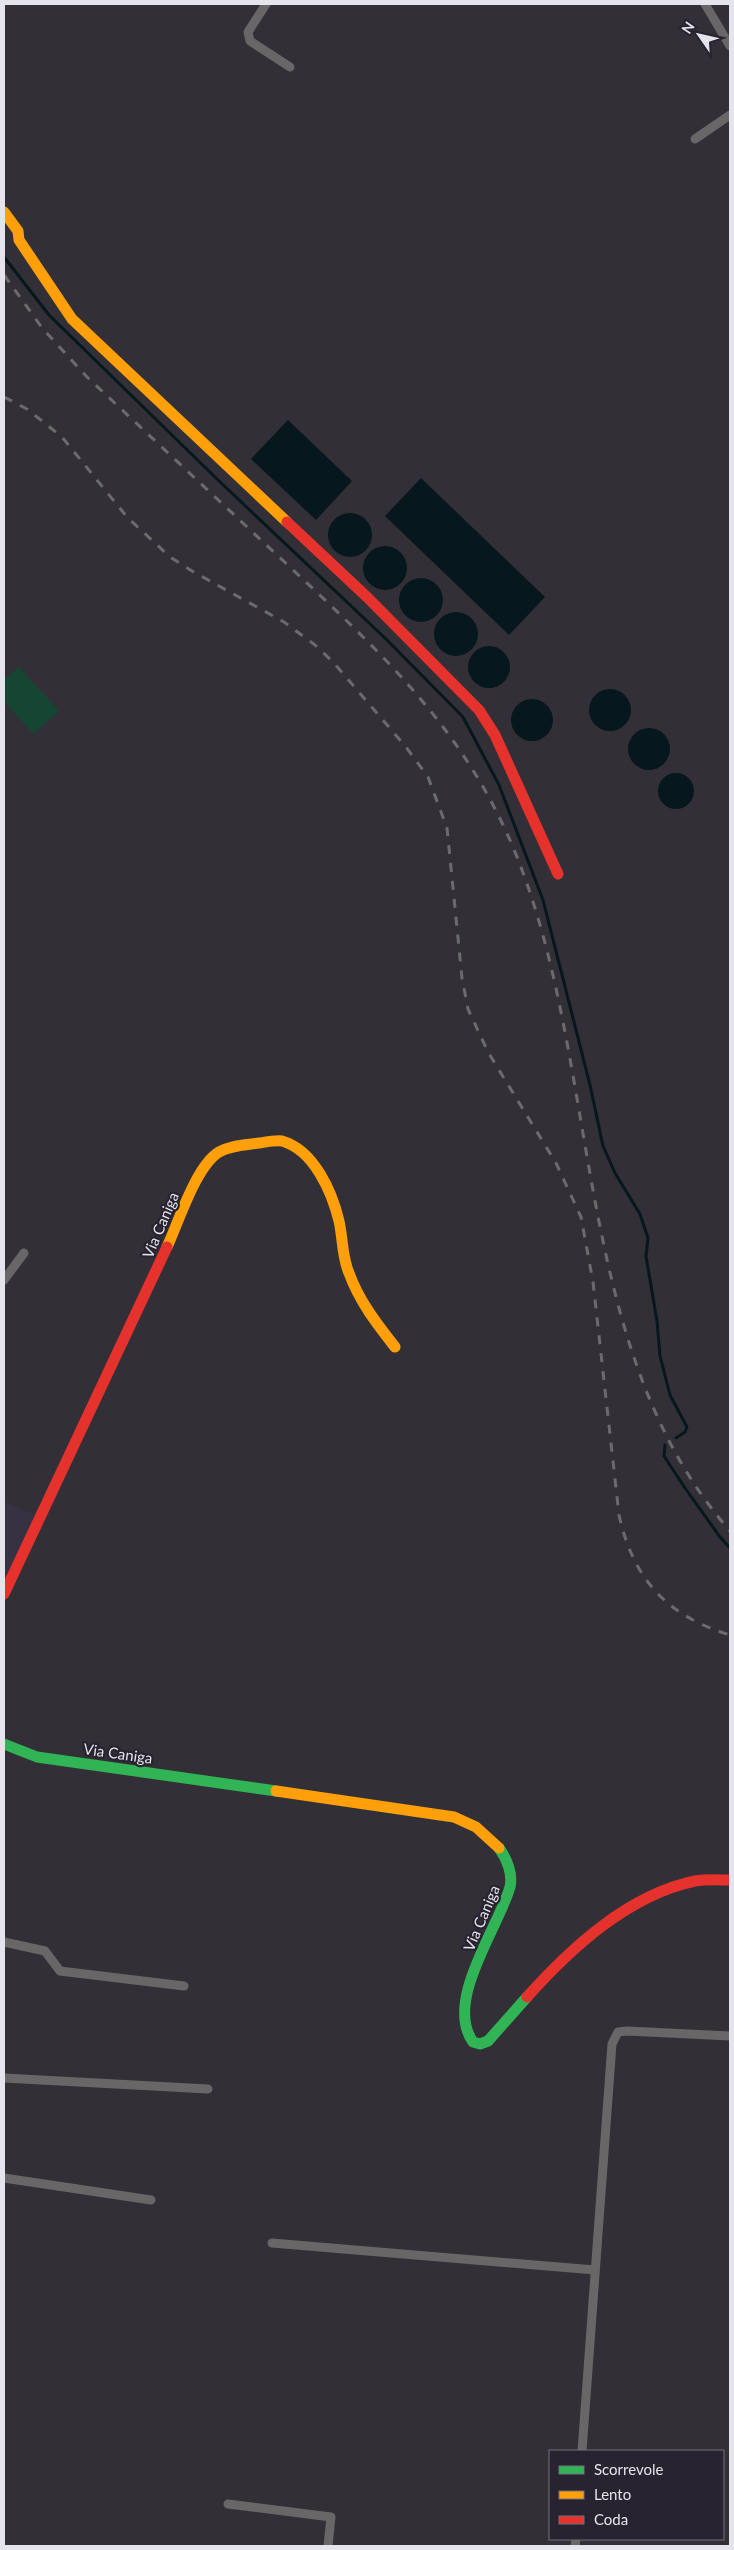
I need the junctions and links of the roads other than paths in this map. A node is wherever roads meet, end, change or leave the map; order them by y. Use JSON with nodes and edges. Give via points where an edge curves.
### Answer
{"nodes":[{"id":1,"x":266,"y":4,"type":"edge"},
{"id":2,"x":705,"y":4,"type":"edge"},
{"id":3,"x":730,"y":46,"type":"edge"},
{"id":4,"x":290,"y":67,"type":"dead end"},
{"id":5,"x":730,"y":115,"type":"edge"},
{"id":6,"x":695,"y":139,"type":"dead end"},
{"id":7,"x":4,"y":212,"type":"edge"},
{"id":8,"x":558,"y":874,"type":"dead end"},
{"id":9,"x":24,"y":1253,"type":"dead end"},
{"id":10,"x":4,"y":1280,"type":"edge"},
{"id":11,"x":395,"y":1347,"type":"dead end"},
{"id":12,"x":4,"y":1594,"type":"edge"},
{"id":13,"x":4,"y":1744,"type":"edge"},
{"id":14,"x":730,"y":1880,"type":"edge"},
{"id":15,"x":4,"y":1942,"type":"edge"},
{"id":16,"x":184,"y":1986,"type":"dead end"},
{"id":17,"x":730,"y":2036,"type":"edge"},
{"id":18,"x":4,"y":2078,"type":"edge"},
{"id":19,"x":208,"y":2089,"type":"dead end"},
{"id":20,"x":4,"y":2178,"type":"edge"},
{"id":21,"x":151,"y":2200,"type":"dead end"},
{"id":22,"x":272,"y":2244,"type":"dead end"},
{"id":23,"x":595,"y":2270,"type":"junction"},
{"id":24,"x":582,"y":2450,"type":"edge"},
{"id":25,"x":228,"y":2504,"type":"dead end"},
{"id":26,"x":328,"y":2546,"type":"edge"}],
"edges":[{"from":1,"to":4,"type":"street","via":[[248,32],[250,41]]},
{"from":2,"to":3,"type":"street"},
{"from":5,"to":6,"type":"street"},
{"from":7,"to":8,"type":"street","via":[[72,319],[368,597],[479,710],[494,735]]},
{"from":9,"to":10,"type":"street"},
{"from":11,"to":12,"type":"street","name":"Via Caniga","via":[[364,1305],[349,1276],[334,1207],[318,1172],[306,1155],[280,1141],[222,1150],[210,1159],[192,1187],[183,1214]]},
{"from":13,"to":14,"type":"street","name":"Via Caniga","via":[[37,1757],[454,1817],[476,1826],[510,1865],[512,1880],[485,1944],[464,2018],[465,2033],[476,2043],[490,2040],[524,1998],[630,1907],[677,1886],[708,1878]]},
{"from":15,"to":16,"type":"street","via":[[45,1951],[60,1971]]},
{"from":17,"to":23,"type":"street","via":[[618,2032],[612,2044]]},
{"from":18,"to":19,"type":"street"},
{"from":20,"to":21,"type":"street"},
{"from":22,"to":23,"type":"street"},
{"from":23,"to":24,"type":"street"},
{"from":25,"to":26,"type":"street","via":[[331,2517]]}]}
